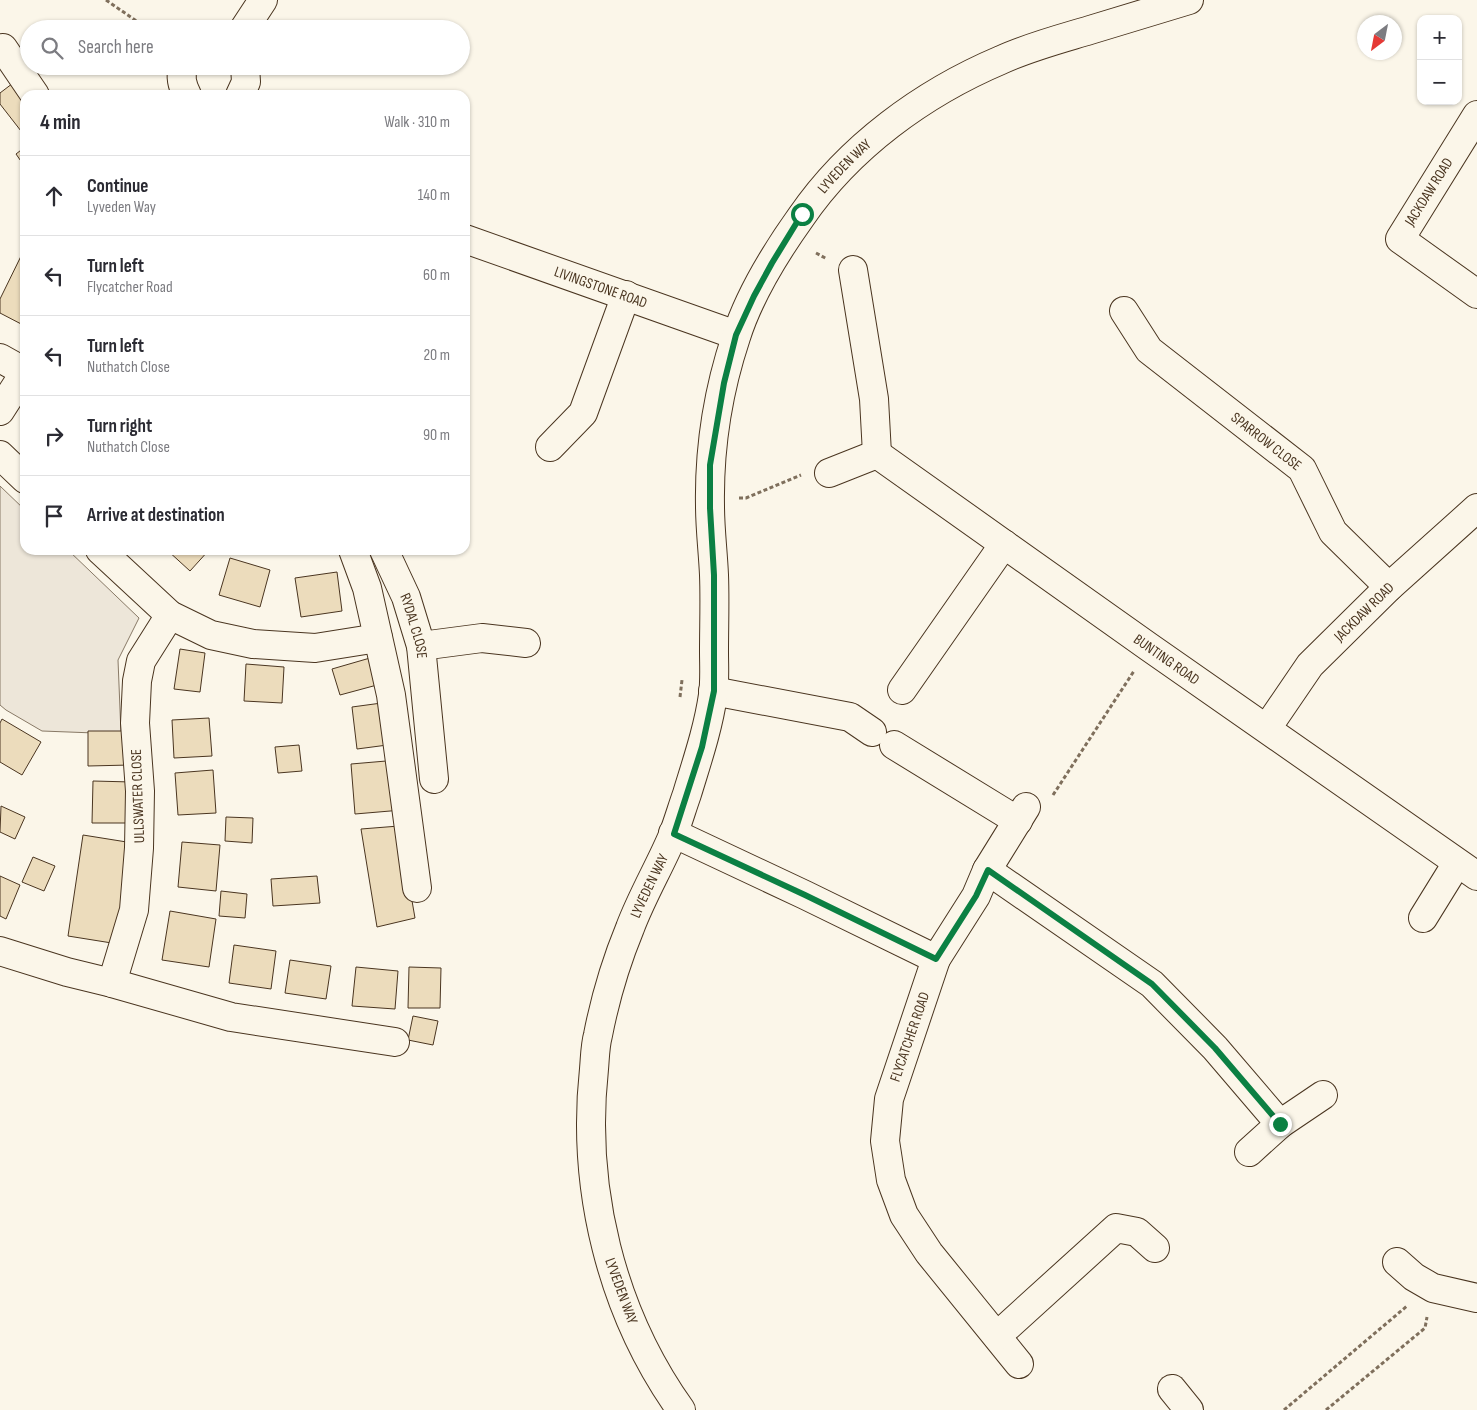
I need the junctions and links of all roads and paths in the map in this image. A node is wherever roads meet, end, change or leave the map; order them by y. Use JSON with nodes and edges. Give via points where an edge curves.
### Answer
{"nodes":[{"id":1,"x":106,"y":0,"type":"edge"},
{"id":2,"x":263,"y":0,"type":"edge"},
{"id":3,"x":1188,"y":0,"type":"edge"},
{"id":4,"x":135,"y":20,"type":"edge"},
{"id":5,"x":250,"y":20,"type":"edge"},
{"id":6,"x":3,"y":48,"type":"dead end"},
{"id":7,"x":20,"y":73,"type":"edge"},
{"id":8,"x":21,"y":75,"type":"edge"},
{"id":9,"x":181,"y":75,"type":"edge"},
{"id":10,"x":246,"y":75,"type":"edge"},
{"id":11,"x":32,"y":90,"type":"edge"},
{"id":12,"x":184,"y":90,"type":"edge"},
{"id":13,"x":242,"y":90,"type":"edge"},
{"id":14,"x":1477,"y":115,"type":"edge"},
{"id":15,"x":470,"y":247,"type":"edge"},
{"id":16,"x":853,"y":270,"type":"dead end"},
{"id":17,"x":1477,"y":294,"type":"edge"},
{"id":18,"x":626,"y":295,"type":"junction"},
{"id":19,"x":1124,"y":311,"type":"dead end"},
{"id":20,"x":736,"y":335,"type":"junction"},
{"id":21,"x":0,"y":358,"type":"edge"},
{"id":22,"x":20,"y":369,"type":"edge"},
{"id":23,"x":20,"y":380,"type":"edge"},
{"id":24,"x":0,"y":411,"type":"edge"},
{"id":25,"x":550,"y":447,"type":"dead end"},
{"id":26,"x":877,"y":454,"type":"junction"},
{"id":27,"x":0,"y":455,"type":"edge"},
{"id":28,"x":829,"y":473,"type":"joint"},
{"id":29,"x":20,"y":474,"type":"edge"},
{"id":30,"x":737,"y":498,"type":"dead end"},
{"id":31,"x":1477,"y":508,"type":"edge"},
{"id":32,"x":1004,"y":544,"type":"junction"},
{"id":33,"x":105,"y":555,"type":"edge"},
{"id":34,"x":355,"y":555,"type":"edge"},
{"id":35,"x":386,"y":555,"type":"edge"},
{"id":36,"x":1389,"y":587,"type":"junction"},
{"id":37,"x":170,"y":615,"type":"junction"},
{"id":38,"x":378,"y":638,"type":"junction"},
{"id":39,"x":526,"y":643,"type":"dead end"},
{"id":40,"x":421,"y":646,"type":"junction"},
{"id":41,"x":1149,"y":647,"type":"junction"},
{"id":42,"x":902,"y":690,"type":"dead end"},
{"id":43,"x":714,"y":691,"type":"junction"},
{"id":44,"x":1267,"y":728,"type":"junction"},
{"id":45,"x":434,"y":778,"type":"dead end"},
{"id":46,"x":1022,"y":814,"type":"junction"},
{"id":47,"x":674,"y":834,"type":"junction"},
{"id":48,"x":1467,"y":869,"type":"edge"},
{"id":49,"x":988,"y":870,"type":"junction"},
{"id":50,"x":417,"y":888,"type":"dead end"},
{"id":51,"x":1423,"y":918,"type":"dead end"},
{"id":52,"x":0,"y":951,"type":"edge"},
{"id":53,"x":936,"y":959,"type":"junction"},
{"id":54,"x":112,"y":983,"type":"junction"},
{"id":55,"x":395,"y":1042,"type":"dead end"},
{"id":56,"x":1323,"y":1095,"type":"dead end"},
{"id":57,"x":1280,"y":1124,"type":"junction"},
{"id":58,"x":1249,"y":1152,"type":"dead end"},
{"id":59,"x":1155,"y":1248,"type":"dead end"},
{"id":60,"x":1405,"y":1269,"type":"joint"},
{"id":61,"x":1477,"y":1298,"type":"edge"},
{"id":62,"x":1429,"y":1309,"type":"dead end"},
{"id":63,"x":997,"y":1336,"type":"junction"},
{"id":64,"x":1019,"y":1364,"type":"dead end"},
{"id":65,"x":1172,"y":1389,"type":"dead end"},
{"id":66,"x":681,"y":1410,"type":"edge"},
{"id":67,"x":1189,"y":1410,"type":"edge"},
{"id":68,"x":1285,"y":1410,"type":"edge"},
{"id":69,"x":1326,"y":1410,"type":"edge"}],
"edges":[{"from":1,"to":4,"type":"path"},
{"from":2,"to":5,"type":"street"},
{"from":3,"to":20,"type":"street","name":"LYVEDEN WAY","via":[[1001,59],[920,103],[881,131],[853,156],[802,214],[772,263]]},
{"from":6,"to":7,"type":"street"},
{"from":8,"to":11,"type":"street"},
{"from":9,"to":12,"type":"street"},
{"from":10,"to":13,"type":"street"},
{"from":14,"to":17,"type":"street","name":"JACKDAW ROAD","via":[[1400,239]]},
{"from":15,"to":18,"type":"street","name":"LIVINGSTONE ROAD"},
{"from":16,"to":26,"type":"street","via":[[874,400]]},
{"from":18,"to":20,"type":"street","name":"LIVINGSTONE ROAD"},
{"from":18,"to":25,"type":"street","via":[[583,413]]},
{"from":19,"to":36,"type":"street","name":"SPARROW CLOSE","via":[[1149,350],[1302,469],[1333,532]]},
{"from":20,"to":43,"type":"street","name":"LYVEDEN WAY","via":[[710,465]]},
{"from":21,"to":22,"type":"street"},
{"from":23,"to":24,"type":"street"},
{"from":26,"to":28,"type":"street"},
{"from":26,"to":32,"type":"street","name":"BUNTING ROAD"},
{"from":27,"to":29,"type":"street"},
{"from":28,"to":30,"type":"path","via":[[828,464],[746,498]]},
{"from":31,"to":36,"type":"street","name":"JACKDAW ROAD"},
{"from":32,"to":41,"type":"street","name":"BUNTING ROAD"},
{"from":32,"to":42,"type":"street"},
{"from":33,"to":37,"type":"street"},
{"from":34,"to":38,"type":"street","via":[[367,588]]},
{"from":35,"to":40,"type":"street","name":"RYDAL CLOSE","via":[[406,597]]},
{"from":36,"to":44,"type":"street","name":"JACKDAW ROAD","via":[[1310,666]]},
{"from":37,"to":38,"type":"street","via":[[211,635],[253,644],[314,648]]},
{"from":37,"to":54,"type":"street","name":"ULLSWATER CLOSE","via":[[141,661],[137,681],[135,723],[140,791],[134,910]]},
{"from":38,"to":50,"type":"street","via":[[391,695]]},
{"from":39,"to":40,"type":"street","via":[[482,638]]},
{"from":40,"to":45,"type":"street","name":"RYDAL CLOSE"},
{"from":41,"to":44,"type":"street","name":"BUNTING ROAD"},
{"from":41,"to":46,"type":"path","via":[[1043,810]]},
{"from":43,"to":46,"type":"street","via":[[850,717],[883,739]]},
{"from":43,"to":47,"type":"street","name":"LYVEDEN WAY","via":[[702,747]]},
{"from":44,"to":48,"type":"street","name":"BUNTING ROAD"},
{"from":46,"to":49,"type":"street","name":"FLYCATCHER ROAD"},
{"from":47,"to":53,"type":"street"},
{"from":47,"to":66,"type":"street","name":"LYVEDEN WAY","via":[[630,927],[611,981],[597,1037],[590,1106],[591,1153],[598,1211],[610,1264],[642,1345]]},
{"from":48,"to":51,"type":"street","name":"BUNTING ROAD"},
{"from":49,"to":53,"type":"street","name":"FLYCATCHER ROAD","via":[[976,896]]},
{"from":49,"to":57,"type":"street","via":[[1152,984],[1215,1048]]},
{"from":52,"to":54,"type":"street"},
{"from":53,"to":63,"type":"street","name":"FLYCATCHER ROAD","via":[[889,1099],[885,1141],[891,1180],[904,1215],[929,1253]]},
{"from":54,"to":55,"type":"street","via":[[231,1017]]},
{"from":56,"to":57,"type":"street"},
{"from":57,"to":58,"type":"street"},
{"from":59,"to":63,"type":"street","via":[[1137,1232],[1116,1228]]},
{"from":60,"to":61,"type":"street","via":[[1433,1288]]},
{"from":60,"to":68,"type":"path","via":[[1410,1303]]},
{"from":62,"to":69,"type":"path","via":[[1425,1328]]},
{"from":63,"to":64,"type":"street","name":"FLYCATCHER ROAD"},
{"from":65,"to":67,"type":"street"}]}
